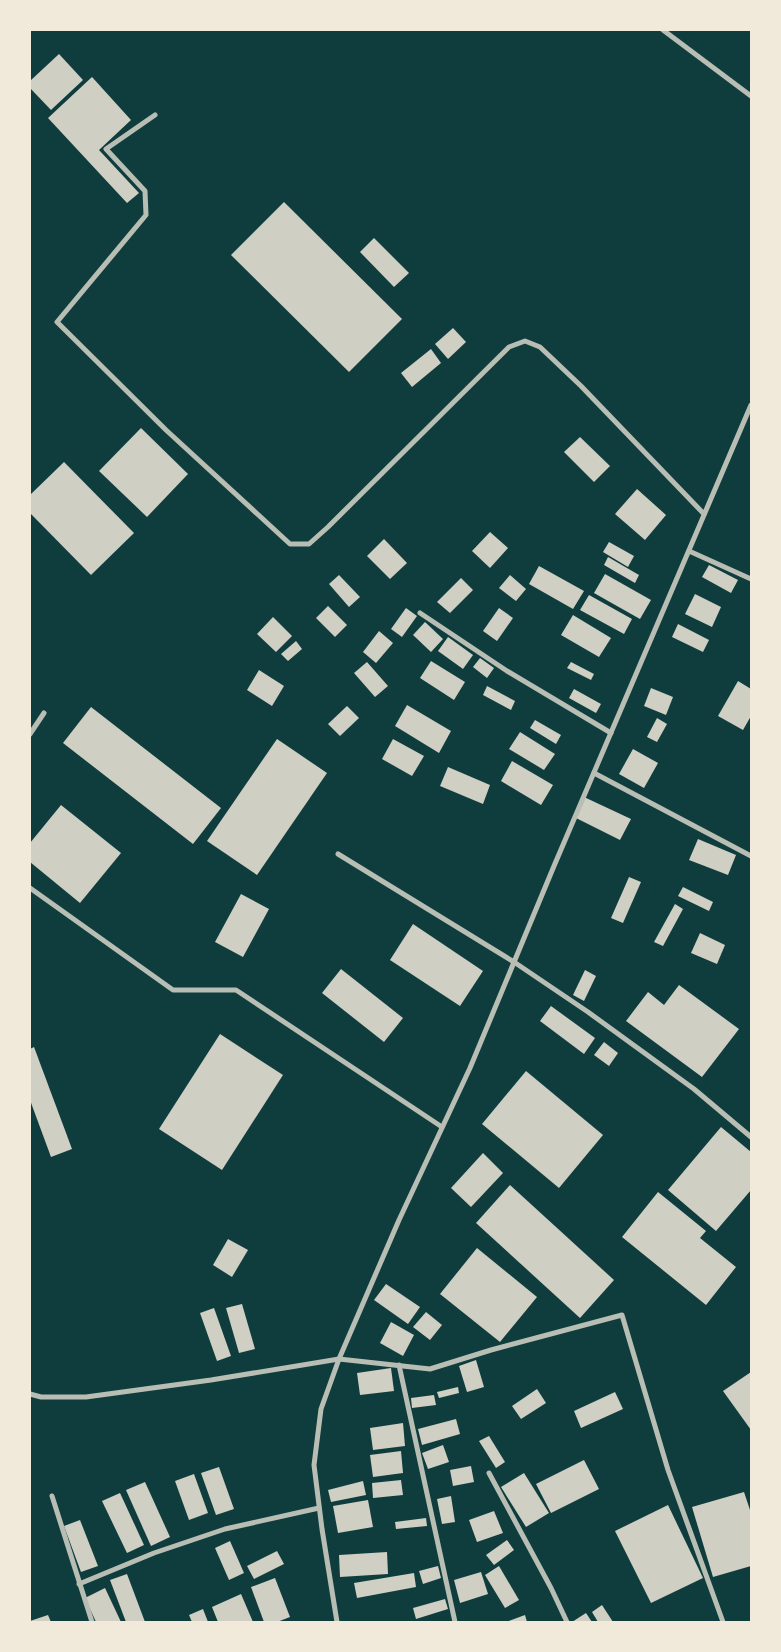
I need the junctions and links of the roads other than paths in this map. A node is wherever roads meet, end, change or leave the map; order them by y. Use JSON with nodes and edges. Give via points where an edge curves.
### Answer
{"nodes":[{"id":1,"x":663,"y":30,"type":"edge"},
{"id":2,"x":751,"y":96,"type":"edge"},
{"id":3,"x":155,"y":115,"type":"dead end"},
{"id":4,"x":751,"y":405,"type":"edge"},
{"id":5,"x":704,"y":514,"type":"junction"},
{"id":6,"x":689,"y":552,"type":"junction"},
{"id":7,"x":751,"y":579,"type":"edge"},
{"id":8,"x":420,"y":613,"type":"dead end"},
{"id":9,"x":44,"y":713,"type":"dead end"},
{"id":10,"x":611,"y":733,"type":"junction"},
{"id":11,"x":30,"y":734,"type":"edge"},
{"id":12,"x":594,"y":773,"type":"junction"},
{"id":13,"x":338,"y":854,"type":"dead end"},
{"id":14,"x":751,"y":856,"type":"edge"},
{"id":15,"x":30,"y":888,"type":"edge"},
{"id":16,"x":514,"y":962,"type":"junction"},
{"id":17,"x":442,"y":1128,"type":"junction"},
{"id":18,"x":751,"y":1137,"type":"edge"},
{"id":19,"x":339,"y":1358,"type":"junction"},
{"id":20,"x":399,"y":1365,"type":"junction"},
{"id":21,"x":30,"y":1394,"type":"edge"},
{"id":22,"x":490,"y":1474,"type":"dead end"},
{"id":23,"x":52,"y":1496,"type":"dead end"},
{"id":24,"x":319,"y":1508,"type":"junction"},
{"id":25,"x":79,"y":1584,"type":"junction"},
{"id":26,"x":337,"y":1620,"type":"edge"},
{"id":27,"x":92,"y":1622,"type":"edge"},
{"id":28,"x":330,"y":1622,"type":"edge"},
{"id":29,"x":455,"y":1622,"type":"edge"},
{"id":30,"x":567,"y":1622,"type":"edge"},
{"id":31,"x":723,"y":1622,"type":"edge"}],
"edges":[{"from":1,"to":2,"type":"street"},
{"from":3,"to":5,"type":"street","via":[[106,149],[145,191],[146,215],[58,322],[166,430],[290,544],[309,544],[509,347],[525,341],[540,347],[581,386]]},
{"from":4,"to":5,"type":"street"},
{"from":5,"to":6,"type":"street"},
{"from":6,"to":7,"type":"street"},
{"from":6,"to":10,"type":"street"},
{"from":8,"to":10,"type":"street","via":[[507,671]]},
{"from":9,"to":11,"type":"street"},
{"from":10,"to":12,"type":"street"},
{"from":12,"to":14,"type":"street"},
{"from":12,"to":16,"type":"street"},
{"from":13,"to":16,"type":"street"},
{"from":15,"to":17,"type":"street","via":[[173,990],[236,990]]},
{"from":16,"to":17,"type":"street"},
{"from":16,"to":18,"type":"street","via":[[687,1084]]},
{"from":17,"to":19,"type":"street"},
{"from":19,"to":20,"type":"street"},
{"from":19,"to":21,"type":"street","via":[[86,1397],[41,1398]]},
{"from":19,"to":24,"type":"street","via":[[321,1409],[314,1465]]},
{"from":20,"to":29,"type":"street"},
{"from":20,"to":31,"type":"street","via":[[430,1369],[622,1315],[668,1470]]},
{"from":22,"to":30,"type":"street"},
{"from":23,"to":25,"type":"street"},
{"from":24,"to":25,"type":"street","via":[[225,1529],[154,1553]]},
{"from":24,"to":26,"type":"street"},
{"from":25,"to":27,"type":"street"},
{"from":26,"to":28,"type":"street"}]}
